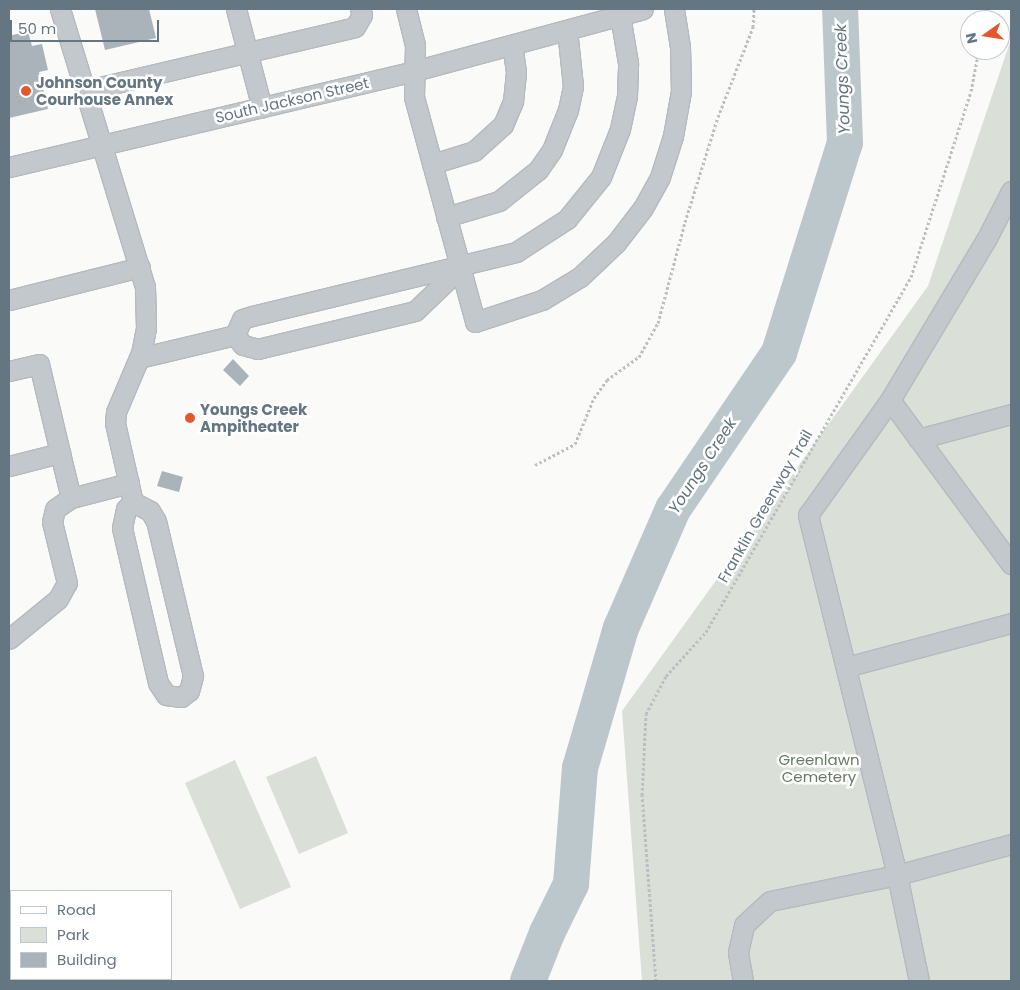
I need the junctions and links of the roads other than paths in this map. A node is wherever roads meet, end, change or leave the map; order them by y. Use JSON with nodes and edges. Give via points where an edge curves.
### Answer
{"nodes":[{"id":1,"x":60,"y":9,"type":"edge"},
{"id":2,"x":236,"y":9,"type":"edge"},
{"id":3,"x":360,"y":9,"type":"edge"},
{"id":4,"x":406,"y":9,"type":"edge"},
{"id":5,"x":643,"y":9,"type":"edge"},
{"id":6,"x":674,"y":9,"type":"edge"},
{"id":7,"x":620,"y":12,"type":"edge"},
{"id":8,"x":570,"y":30,"type":"junction"},
{"id":9,"x":512,"y":45,"type":"junction"},
{"id":10,"x":248,"y":53,"type":"junction"},
{"id":11,"x":414,"y":71,"type":"junction"},
{"id":12,"x":87,"y":90,"type":"junction"},
{"id":13,"x":262,"y":108,"type":"junction"},
{"id":14,"x":103,"y":144,"type":"junction"},
{"id":15,"x":432,"y":164,"type":"junction"},
{"id":16,"x":9,"y":167,"type":"edge"},
{"id":17,"x":1011,"y":191,"type":"edge"},
{"id":18,"x":446,"y":217,"type":"junction"},
{"id":19,"x":460,"y":268,"type":"junction"},
{"id":20,"x":141,"y":269,"type":"junction"},
{"id":21,"x":9,"y":300,"type":"edge"},
{"id":22,"x":235,"y":335,"type":"junction"},
{"id":23,"x":139,"y":358,"type":"junction"},
{"id":24,"x":9,"y":371,"type":"edge"},
{"id":25,"x":890,"y":400,"type":"junction"},
{"id":26,"x":1011,"y":414,"type":"edge"},
{"id":27,"x":918,"y":439,"type":"junction"},
{"id":28,"x":60,"y":453,"type":"junction"},
{"id":29,"x":9,"y":466,"type":"edge"},
{"id":30,"x":129,"y":483,"type":"junction"},
{"id":31,"x":71,"y":498,"type":"junction"},
{"id":32,"x":133,"y":502,"type":"junction"},
{"id":33,"x":1011,"y":564,"type":"edge"},
{"id":34,"x":1011,"y":623,"type":"edge"},
{"id":35,"x":9,"y":639,"type":"edge"},
{"id":36,"x":846,"y":667,"type":"junction"},
{"id":37,"x":1011,"y":845,"type":"edge"},
{"id":38,"x":897,"y":874,"type":"junction"},
{"id":39,"x":743,"y":981,"type":"edge"},
{"id":40,"x":919,"y":981,"type":"edge"}],
"edges":[{"from":1,"to":12,"type":"street"},
{"from":2,"to":10,"type":"street"},
{"from":3,"to":10,"type":"street","via":[[362,15],[355,27]]},
{"from":4,"to":11,"type":"street","via":[[415,46]]},
{"from":5,"to":7,"type":"street","name":"South Jackson Street"},
{"from":6,"to":19,"type":"street","via":[[680,48],[681,90],[673,136],[660,177],[643,208],[616,243],[580,277],[542,300],[475,322]]},
{"from":7,"to":8,"type":"street","name":"South Jackson Street"},
{"from":7,"to":19,"type":"street","via":[[628,63],[627,96],[620,129],[601,177],[567,219],[544,237],[516,252]]},
{"from":8,"to":9,"type":"street","name":"South Jackson Street"},
{"from":8,"to":18,"type":"street","via":[[572,86],[568,110],[552,150],[538,170],[499,201]]},
{"from":9,"to":11,"type":"street","name":"South Jackson Street"},
{"from":9,"to":15,"type":"street","via":[[516,72],[513,101],[503,125],[474,151]]},
{"from":10,"to":12,"type":"street"},
{"from":10,"to":13,"type":"street"},
{"from":11,"to":13,"type":"street","name":"South Jackson Street"},
{"from":11,"to":15,"type":"street","via":[[414,97]]},
{"from":12,"to":14,"type":"street"},
{"from":13,"to":14,"type":"street","name":"South Jackson Street"},
{"from":14,"to":16,"type":"street","name":"South Jackson Street"},
{"from":14,"to":20,"type":"street"},
{"from":15,"to":18,"type":"street"},
{"from":17,"to":25,"type":"street","via":[[987,238]]},
{"from":18,"to":19,"type":"street"},
{"from":19,"to":22,"type":"street","via":[[252,316],[242,319]]},
{"from":19,"to":22,"type":"street","via":[[415,311],[258,349],[243,345]]},
{"from":20,"to":21,"type":"street"},
{"from":20,"to":23,"type":"street","via":[[146,305]]},
{"from":22,"to":23,"type":"street"},
{"from":23,"to":30,"type":"street","via":[[116,412],[115,424]]},
{"from":24,"to":28,"type":"street","via":[[39,364]]},
{"from":25,"to":27,"type":"street"},
{"from":25,"to":36,"type":"street","via":[[808,516]]},
{"from":26,"to":27,"type":"street"},
{"from":27,"to":33,"type":"street"},
{"from":28,"to":29,"type":"street"},
{"from":28,"to":31,"type":"street"},
{"from":30,"to":31,"type":"street"},
{"from":30,"to":32,"type":"street"},
{"from":31,"to":35,"type":"street","via":[[55,509],[52,516],[67,583],[58,599]]},
{"from":32,"to":32,"type":"street","via":[[126,509],[122,528],[156,673],[166,695],[181,696],[189,691],[193,676],[156,521],[150,511]]},
{"from":34,"to":36,"type":"street"},
{"from":36,"to":38,"type":"street"},
{"from":37,"to":38,"type":"street"},
{"from":38,"to":39,"type":"street","via":[[770,901],[744,925],[738,952]]},
{"from":38,"to":40,"type":"street"}]}
